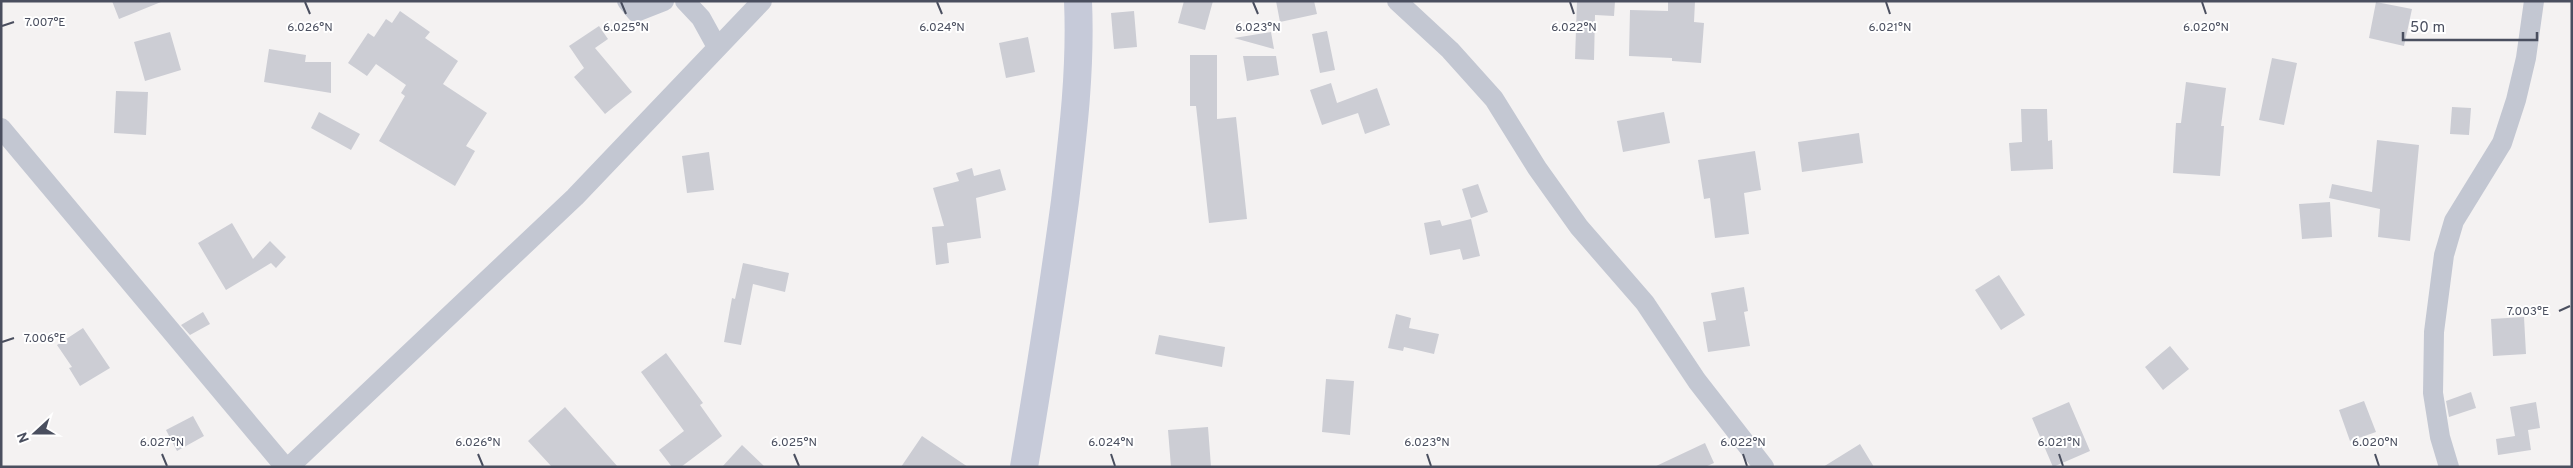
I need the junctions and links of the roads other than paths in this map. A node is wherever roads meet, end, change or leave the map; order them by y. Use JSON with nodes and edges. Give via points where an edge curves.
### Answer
{"nodes":[{"id":1,"x":626,"y":1,"type":"edge"},
{"id":2,"x":664,"y":1,"type":"edge"},
{"id":3,"x":685,"y":1,"type":"edge"},
{"id":4,"x":762,"y":1,"type":"edge"},
{"id":5,"x":1078,"y":1,"type":"edge"},
{"id":6,"x":1397,"y":1,"type":"edge"},
{"id":7,"x":2534,"y":1,"type":"edge"},
{"id":8,"x":716,"y":47,"type":"junction"},
{"id":9,"x":1,"y":128,"type":"edge"},
{"id":10,"x":285,"y":467,"type":"edge"},
{"id":11,"x":289,"y":467,"type":"edge"},
{"id":12,"x":1024,"y":467,"type":"edge"},
{"id":13,"x":1764,"y":467,"type":"edge"},
{"id":14,"x":2448,"y":467,"type":"edge"}],
"edges":[{"from":1,"to":2,"type":"street","via":[[636,12]]},
{"from":3,"to":8,"type":"street","via":[[700,18]]},
{"from":4,"to":8,"type":"street"},
{"from":5,"to":12,"type":"main road","via":[[1080,44],[1076,118]]},
{"from":6,"to":13,"type":"street","via":[[1450,50],[1494,99],[1579,227],[1645,303],[1696,381]]},
{"from":7,"to":14,"type":"street","via":[[2526,58],[2502,143],[2454,221],[2444,255],[2434,332],[2434,393]]},
{"from":8,"to":11,"type":"street","via":[[575,197]]},
{"from":9,"to":10,"type":"street"}]}
